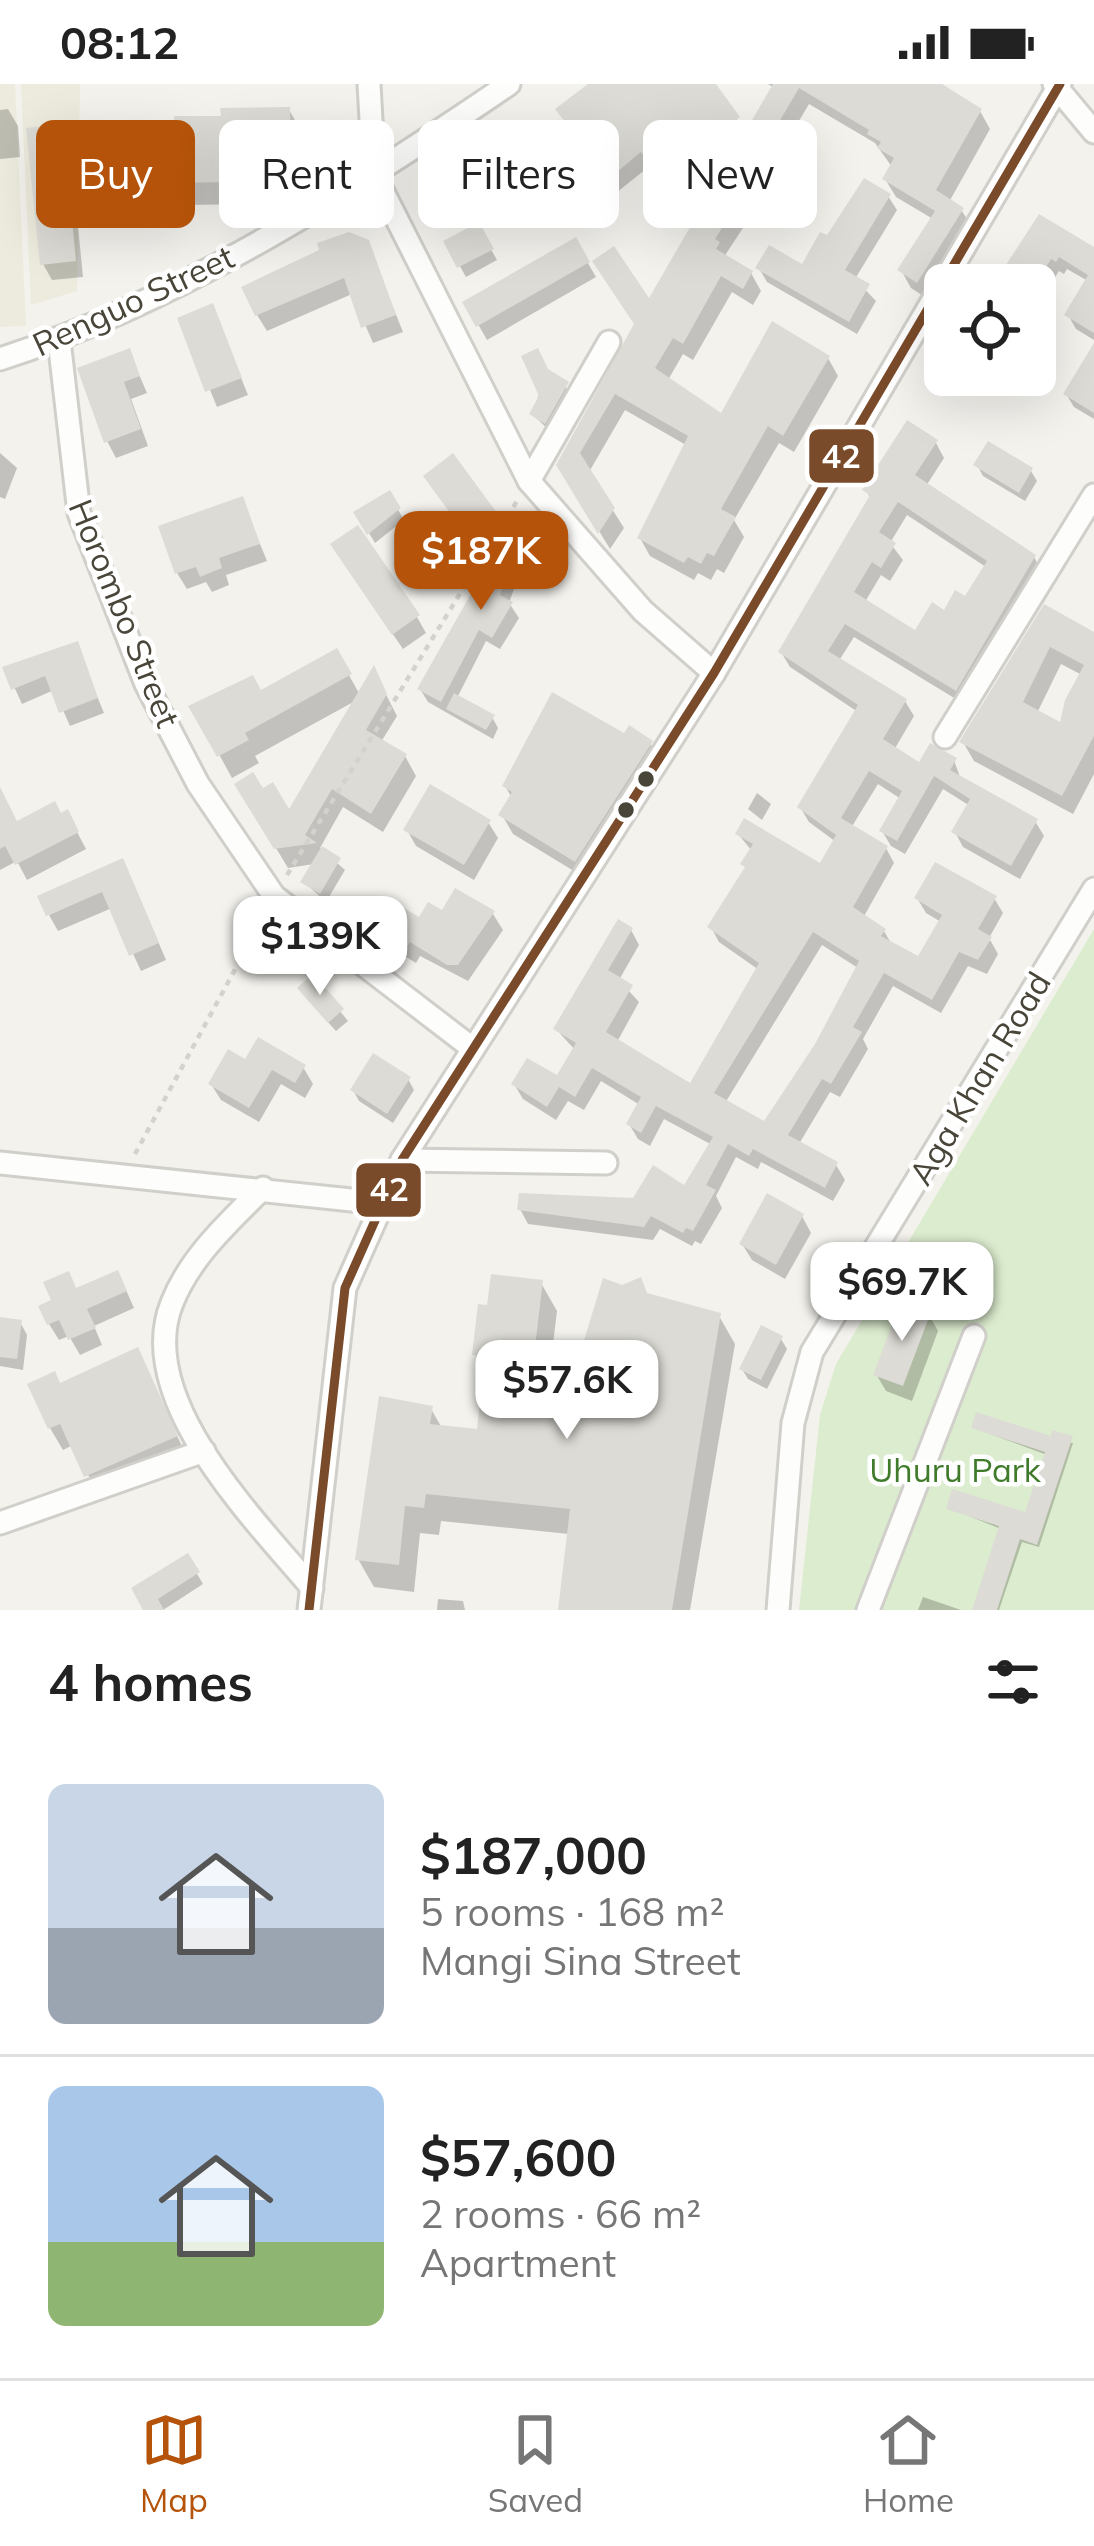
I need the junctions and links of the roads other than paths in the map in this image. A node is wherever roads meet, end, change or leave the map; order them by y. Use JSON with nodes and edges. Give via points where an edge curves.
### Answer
{"nodes":[{"id":1,"x":369,"y":84,"type":"edge"},
{"id":2,"x":508,"y":84,"type":"edge"},
{"id":3,"x":1057,"y":86,"type":"edge"},
{"id":4,"x":371,"y":120,"type":"edge"},
{"id":5,"x":1094,"y":132,"type":"edge"},
{"id":6,"x":394,"y":161,"type":"edge"},
{"id":7,"x":394,"y":214,"type":"edge"},
{"id":8,"x":280,"y":228,"type":"edge"},
{"id":9,"x":59,"y":340,"type":"junction"},
{"id":10,"x":609,"y":342,"type":"dead end"},
{"id":11,"x":0,"y":359,"type":"edge"},
{"id":12,"x":529,"y":481,"type":"junction"},
{"id":13,"x":1094,"y":494,"type":"edge"},
{"id":14,"x":714,"y":674,"type":"junction"},
{"id":15,"x":945,"y":737,"type":"dead end"},
{"id":16,"x":1094,"y":889,"type":"edge"},
{"id":17,"x":472,"y":1048,"type":"junction"},
{"id":18,"x":402,"y":1160,"type":"junction"},
{"id":19,"x":0,"y":1163,"type":"edge"},
{"id":20,"x":606,"y":1163,"type":"dead end"},
{"id":21,"x":263,"y":1188,"type":"junction"},
{"id":22,"x":380,"y":1203,"type":"junction"},
{"id":23,"x":974,"y":1336,"type":"dead end"},
{"id":24,"x":204,"y":1450,"type":"junction"},
{"id":25,"x":0,"y":1523,"type":"edge"},
{"id":26,"x":311,"y":1599,"type":"edge"},
{"id":27,"x":778,"y":1610,"type":"edge"},
{"id":28,"x":868,"y":1610,"type":"edge"}],
"edges":[{"from":1,"to":4,"type":"street"},
{"from":2,"to":6,"type":"street","name":"Renguo Street"},
{"from":3,"to":5,"type":"street"},
{"from":3,"to":14,"type":"street"},
{"from":7,"to":12,"type":"street"},
{"from":8,"to":9,"type":"street","name":"Renguo Street"},
{"from":9,"to":11,"type":"street","name":"Renguo Street"},
{"from":9,"to":17,"type":"street","name":"Horombo Street","via":[[79,513],[146,684],[198,784],[274,896]]},
{"from":10,"to":12,"type":"street"},
{"from":12,"to":14,"type":"street","via":[[643,611]]},
{"from":13,"to":15,"type":"street"},
{"from":14,"to":17,"type":"street"},
{"from":16,"to":27,"type":"street","name":"Aga Khan Road","via":[[812,1352],[793,1423]]},
{"from":17,"to":18,"type":"street"},
{"from":18,"to":20,"type":"street"},
{"from":18,"to":22,"type":"street"},
{"from":19,"to":21,"type":"street"},
{"from":21,"to":22,"type":"street"},
{"from":21,"to":24,"type":"street","via":[[212,1238],[171,1305],[168,1367]]},
{"from":22,"to":26,"type":"street","via":[[345,1288]]},
{"from":23,"to":28,"type":"street"},
{"from":24,"to":25,"type":"street"},
{"from":24,"to":26,"type":"street"}]}
